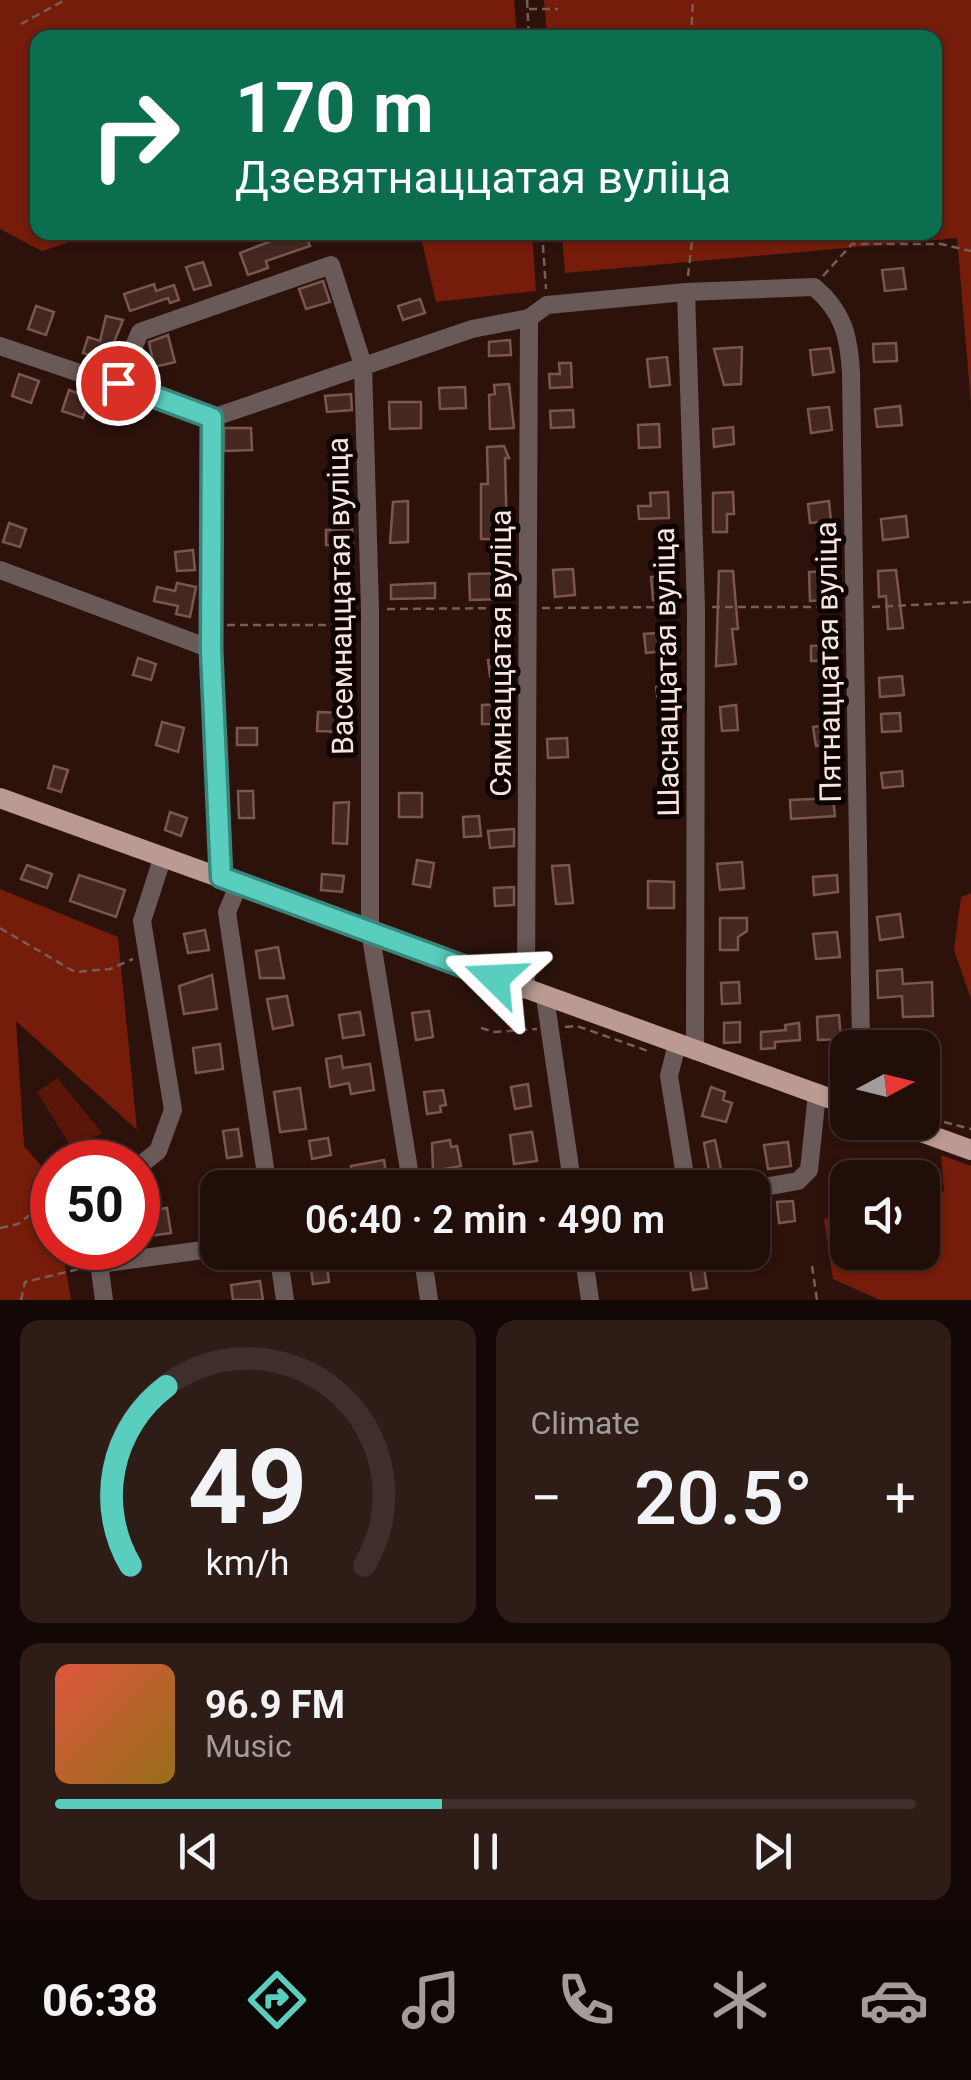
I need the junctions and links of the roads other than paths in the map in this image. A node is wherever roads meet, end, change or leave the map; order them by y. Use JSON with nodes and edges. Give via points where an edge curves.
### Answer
{"nodes":[{"id":1,"x":686,"y":292,"type":"junction"},
{"id":2,"x":529,"y":318,"type":"junction"},
{"id":3,"x":0,"y":346,"type":"edge"},
{"id":4,"x":363,"y":364,"type":"junction"},
{"id":5,"x":118,"y":383,"type":"junction"},
{"id":6,"x":212,"y":418,"type":"junction"},
{"id":7,"x":0,"y":570,"type":"edge"},
{"id":8,"x":211,"y":650,"type":"junction"},
{"id":9,"x":0,"y":798,"type":"edge"},
{"id":10,"x":163,"y":856,"type":"junction"},
{"id":11,"x":230,"y":880,"type":"junction"},
{"id":12,"x":370,"y":931,"type":"junction"},
{"id":13,"x":536,"y":993,"type":"junction"},
{"id":14,"x":861,"y":1030,"type":"edge"},
{"id":15,"x":686,"y":1047,"type":"junction"},
{"id":16,"x":817,"y":1094,"type":"junction"},
{"id":17,"x":830,"y":1099,"type":"edge"},
{"id":18,"x":940,"y":1139,"type":"edge"},
{"id":19,"x":160,"y":1145,"type":"edge"},
{"id":20,"x":971,"y":1150,"type":"edge"},
{"id":21,"x":265,"y":1170,"type":"edge"},
{"id":22,"x":409,"y":1170,"type":"edge"},
{"id":23,"x":570,"y":1170,"type":"edge"},
{"id":24,"x":685,"y":1170,"type":"edge"},
{"id":25,"x":770,"y":1185,"type":"edge"},
{"id":26,"x":200,"y":1249,"type":"edge"},
{"id":27,"x":160,"y":1252,"type":"edge"},
{"id":28,"x":100,"y":1270,"type":"edge"},
{"id":29,"x":281,"y":1270,"type":"edge"},
{"id":30,"x":425,"y":1270,"type":"edge"},
{"id":31,"x":585,"y":1270,"type":"edge"},
{"id":32,"x":104,"y":1300,"type":"edge"},
{"id":33,"x":285,"y":1300,"type":"edge"},
{"id":34,"x":429,"y":1300,"type":"edge"},
{"id":35,"x":590,"y":1300,"type":"edge"}],
"edges":[{"from":1,"to":2,"type":"street","via":[[547,305]]},
{"from":1,"to":14,"type":"street","name":"Пятнаццатая вуліца","via":[[814,288],[835,305],[850,349]]},
{"from":1,"to":15,"type":"street","name":"Шаснаццатая вуліца","via":[[696,607]]},
{"from":2,"to":4,"type":"street"},
{"from":2,"to":13,"type":"street","name":"Сямнаццатая вуліца"},
{"from":3,"to":5,"type":"street"},
{"from":4,"to":5,"type":"street","name":"Васемнаццатая вуліца","via":[[331,264],[140,332]]},
{"from":4,"to":6,"type":"street"},
{"from":4,"to":12,"type":"street","name":"Васемнаццатая вуліца"},
{"from":5,"to":6,"type":"street"},
{"from":6,"to":8,"type":"street"},
{"from":7,"to":8,"type":"street"},
{"from":8,"to":11,"type":"street"},
{"from":9,"to":10,"type":"main road"},
{"from":10,"to":11,"type":"main road"},
{"from":10,"to":19,"type":"street","via":[[142,921],[173,1110]]},
{"from":11,"to":12,"type":"main road"},
{"from":11,"to":21,"type":"street","via":[[227,912]]},
{"from":12,"to":13,"type":"main road"},
{"from":12,"to":22,"type":"street","name":"Васемнаццатая вуліца"},
{"from":13,"to":15,"type":"main road"},
{"from":13,"to":23,"type":"street","name":"Сямнаццатая вуліца"},
{"from":15,"to":16,"type":"main road"},
{"from":15,"to":24,"type":"street","name":"Шаснаццатая вуліца","via":[[669,1076]]},
{"from":16,"to":17,"type":"main road"},
{"from":16,"to":25,"type":"street","via":[[809,1170],[798,1181]]},
{"from":18,"to":20,"type":"main road"},
{"from":26,"to":27,"type":"street"},
{"from":28,"to":32,"type":"street"},
{"from":29,"to":33,"type":"street"},
{"from":30,"to":34,"type":"street"},
{"from":31,"to":35,"type":"street"}]}
